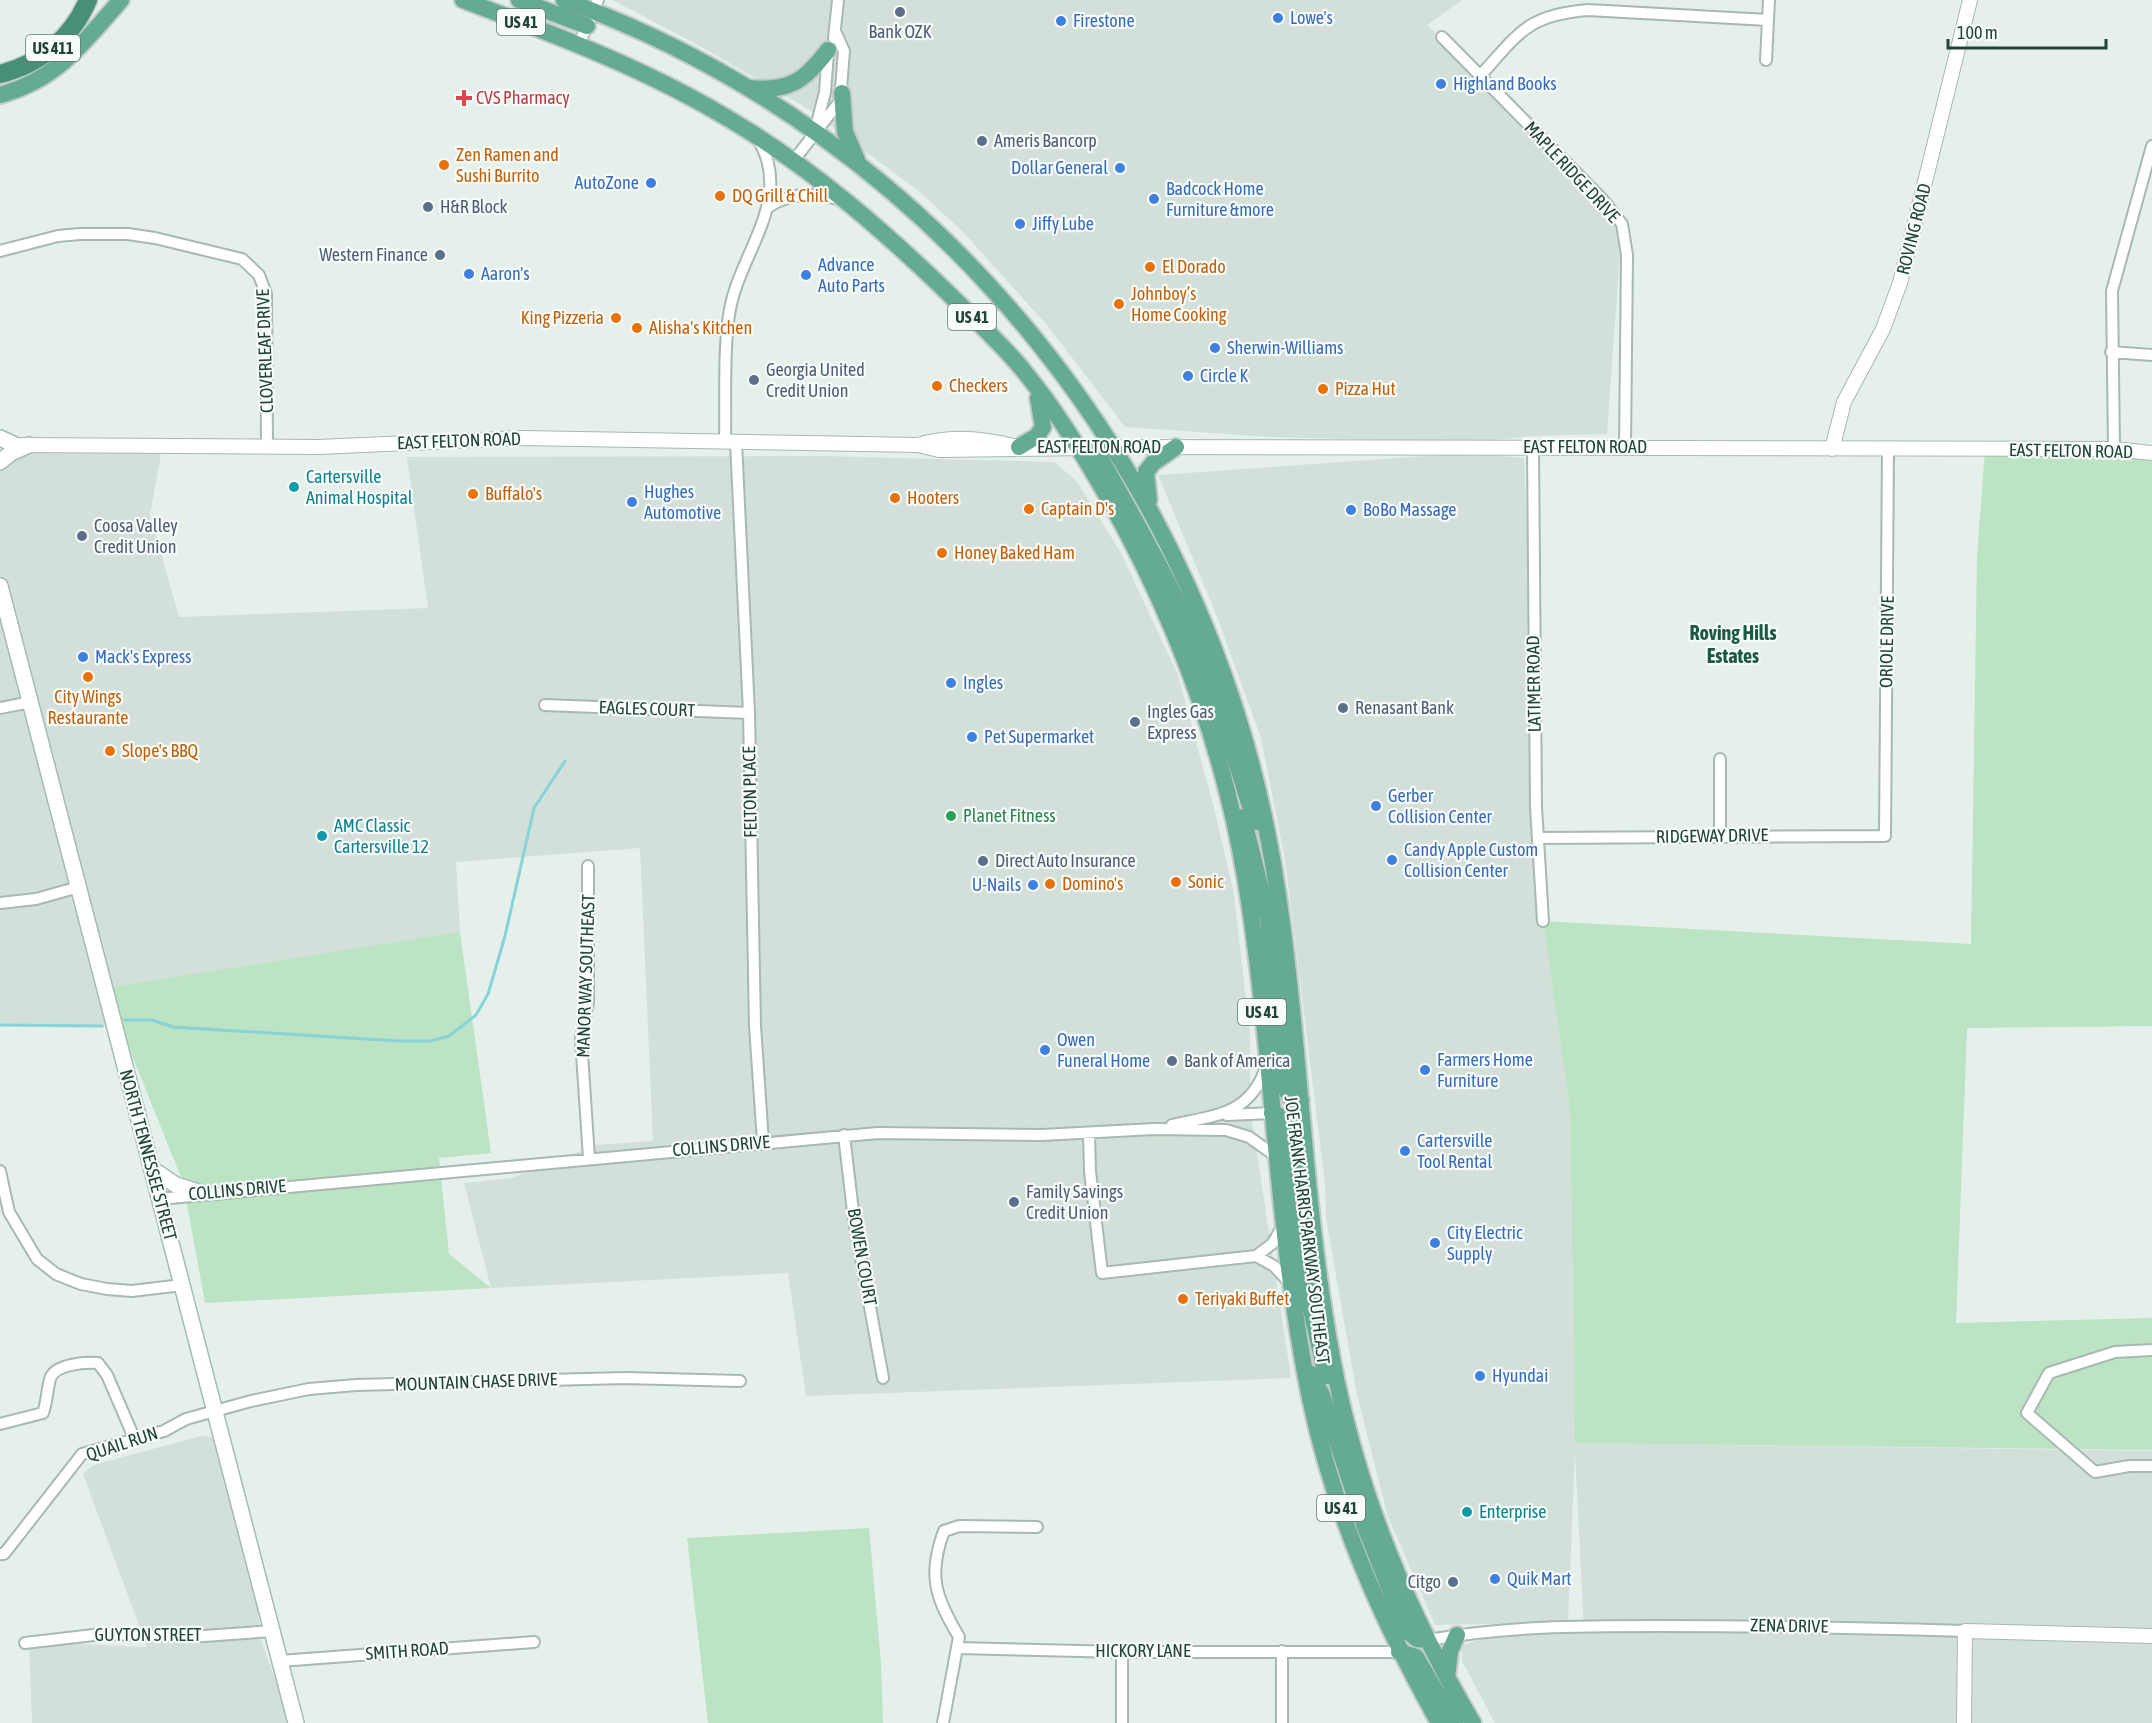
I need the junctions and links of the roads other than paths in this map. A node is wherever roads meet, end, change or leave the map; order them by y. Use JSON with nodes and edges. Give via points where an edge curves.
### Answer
{"nodes":[{"id":1,"x":88,"y":0,"type":"edge"},
{"id":2,"x":121,"y":0,"type":"edge"},
{"id":3,"x":463,"y":0,"type":"edge"},
{"id":4,"x":519,"y":0,"type":"edge"},
{"id":5,"x":564,"y":0,"type":"edge"},
{"id":6,"x":838,"y":0,"type":"edge"},
{"id":7,"x":1769,"y":0,"type":"edge"},
{"id":8,"x":1970,"y":0,"type":"edge"},
{"id":9,"x":593,"y":12,"type":"edge"},
{"id":10,"x":1768,"y":20,"type":"junction"},
{"id":11,"x":836,"y":33,"type":"junction"},
{"id":12,"x":1442,"y":38,"type":"dead end"},
{"id":13,"x":579,"y":44,"type":"junction"},
{"id":14,"x":828,"y":50,"type":"junction"},
{"id":15,"x":1766,"y":60,"type":"dead end"},
{"id":16,"x":0,"y":74,"type":"edge"},
{"id":17,"x":1480,"y":76,"type":"junction"},
{"id":18,"x":744,"y":87,"type":"junction"},
{"id":19,"x":842,"y":93,"type":"junction"},
{"id":20,"x":0,"y":95,"type":"edge"},
{"id":21,"x":814,"y":132,"type":"junction"},
{"id":22,"x":756,"y":136,"type":"junction"},
{"id":23,"x":2152,"y":149,"type":"edge"},
{"id":24,"x":794,"y":160,"type":"junction"},
{"id":25,"x":860,"y":166,"type":"junction"},
{"id":26,"x":848,"y":202,"type":"junction"},
{"id":27,"x":770,"y":206,"type":"junction"},
{"id":28,"x":0,"y":251,"type":"edge"},
{"id":29,"x":2112,"y":352,"type":"junction"},
{"id":30,"x":2152,"y":355,"type":"edge"},
{"id":31,"x":1036,"y":388,"type":"junction"},
{"id":32,"x":0,"y":438,"type":"edge"},
{"id":33,"x":730,"y":442,"type":"junction"},
{"id":34,"x":15,"y":445,"type":"edge"},
{"id":35,"x":267,"y":447,"type":"junction"},
{"id":36,"x":1019,"y":447,"type":"junction"},
{"id":37,"x":1113,"y":447,"type":"junction"},
{"id":38,"x":1176,"y":447,"type":"junction"},
{"id":39,"x":1625,"y":447,"type":"junction"},
{"id":40,"x":1087,"y":448,"type":"junction"},
{"id":41,"x":1533,"y":448,"type":"junction"},
{"id":42,"x":1832,"y":449,"type":"junction"},
{"id":43,"x":1888,"y":449,"type":"junction"},
{"id":44,"x":2114,"y":449,"type":"junction"},
{"id":45,"x":2152,"y":453,"type":"edge"},
{"id":46,"x":0,"y":462,"type":"edge"},
{"id":47,"x":1152,"y":512,"type":"junction"},
{"id":48,"x":0,"y":586,"type":"edge"},
{"id":49,"x":31,"y":702,"type":"junction"},
{"id":50,"x":545,"y":705,"type":"dead end"},
{"id":51,"x":0,"y":708,"type":"edge"},
{"id":52,"x":749,"y":713,"type":"junction"},
{"id":53,"x":1719,"y":759,"type":"dead end"},
{"id":54,"x":1228,"y":791,"type":"junction"},
{"id":55,"x":1720,"y":835,"type":"junction"},
{"id":56,"x":1885,"y":836,"type":"joint"},
{"id":57,"x":1539,"y":838,"type":"junction"},
{"id":58,"x":1271,"y":852,"type":"junction"},
{"id":59,"x":588,"y":866,"type":"dead end"},
{"id":60,"x":80,"y":887,"type":"junction"},
{"id":61,"x":0,"y":903,"type":"edge"},
{"id":62,"x":1543,"y":921,"type":"dead end"},
{"id":63,"x":1267,"y":1064,"type":"junction"},
{"id":64,"x":1301,"y":1100,"type":"junction"},
{"id":65,"x":1272,"y":1113,"type":"junction"},
{"id":66,"x":1215,"y":1116,"type":"junction"},
{"id":67,"x":1154,"y":1129,"type":"junction"},
{"id":68,"x":843,"y":1135,"type":"junction"},
{"id":69,"x":1089,"y":1135,"type":"junction"},
{"id":70,"x":763,"y":1142,"type":"junction"},
{"id":71,"x":1277,"y":1157,"type":"junction"},
{"id":72,"x":589,"y":1158,"type":"junction"},
{"id":73,"x":152,"y":1169,"type":"junction"},
{"id":74,"x":0,"y":1171,"type":"edge"},
{"id":75,"x":201,"y":1193,"type":"junction"},
{"id":76,"x":159,"y":1199,"type":"junction"},
{"id":77,"x":5,"y":1212,"type":"edge"},
{"id":78,"x":1283,"y":1224,"type":"junction"},
{"id":79,"x":1256,"y":1256,"type":"junction"},
{"id":80,"x":1291,"y":1284,"type":"junction"},
{"id":81,"x":183,"y":1285,"type":"junction"},
{"id":82,"x":2152,"y":1350,"type":"edge"},
{"id":83,"x":1302,"y":1357,"type":"junction"},
{"id":84,"x":883,"y":1378,"type":"dead end"},
{"id":85,"x":740,"y":1381,"type":"dead end"},
{"id":86,"x":1343,"y":1405,"type":"junction"},
{"id":87,"x":214,"y":1410,"type":"junction"},
{"id":88,"x":0,"y":1424,"type":"edge"},
{"id":89,"x":135,"y":1440,"type":"junction"},
{"id":90,"x":2152,"y":1466,"type":"edge"},
{"id":91,"x":1037,"y":1527,"type":"dead end"},
{"id":92,"x":0,"y":1554,"type":"edge"},
{"id":93,"x":272,"y":1631,"type":"junction"},
{"id":94,"x":1965,"y":1631,"type":"junction"},
{"id":95,"x":1457,"y":1635,"type":"junction"},
{"id":96,"x":2152,"y":1636,"type":"edge"},
{"id":97,"x":1428,"y":1641,"type":"junction"},
{"id":98,"x":534,"y":1642,"type":"dead end"},
{"id":99,"x":25,"y":1643,"type":"dead end"},
{"id":100,"x":958,"y":1648,"type":"junction"},
{"id":101,"x":1282,"y":1651,"type":"junction"},
{"id":102,"x":1122,"y":1652,"type":"junction"},
{"id":103,"x":1400,"y":1652,"type":"junction"},
{"id":104,"x":280,"y":1662,"type":"junction"},
{"id":105,"x":1447,"y":1678,"type":"junction"},
{"id":106,"x":944,"y":1721,"type":"edge"},
{"id":107,"x":296,"y":1723,"type":"edge"},
{"id":108,"x":1122,"y":1723,"type":"edge"},
{"id":109,"x":1282,"y":1723,"type":"edge"},
{"id":110,"x":1439,"y":1723,"type":"edge"},
{"id":111,"x":1455,"y":1723,"type":"edge"},
{"id":112,"x":1473,"y":1723,"type":"edge"},
{"id":113,"x":1964,"y":1723,"type":"edge"}],
"edges":[{"from":1,"to":16,"type":"highway","number":"US 411","via":[[70,32],[50,51]]},
{"from":2,"to":20,"type":"main road","via":[[66,61],[35,82]]},
{"from":3,"to":13,"type":"main road","name":"JOE FRANK HARRIS PARKWAY SOUTHEAST","number":"US 41"},
{"from":4,"to":9,"type":"main road"},
{"from":5,"to":9,"type":"main road","name":"JOE FRANK HARRIS PARKWAY SOUTHEAST","number":"US 41"},
{"from":6,"to":11,"type":"street"},
{"from":7,"to":10,"type":"street"},
{"from":8,"to":42,"type":"street","name":"ROVING ROAD","via":[[1900,283],[1883,329],[1840,410]]},
{"from":9,"to":13,"type":"street"},
{"from":9,"to":18,"type":"main road","name":"JOE FRANK HARRIS PARKWAY SOUTHEAST","number":"US 41"},
{"from":10,"to":15,"type":"street"},
{"from":10,"to":17,"type":"street","via":[[1588,10],[1559,12],[1524,27]]},
{"from":11,"to":14,"type":"street"},
{"from":11,"to":19,"type":"street","via":[[844,51]]},
{"from":12,"to":17,"type":"street","name":"MAPLE RIDGE DRIVE"},
{"from":13,"to":22,"type":"main road","name":"JOE FRANK HARRIS PARKWAY SOUTHEAST","number":"US 41","via":[[662,82]]},
{"from":14,"to":18,"type":"main road","via":[[797,82],[775,89]]},
{"from":14,"to":21,"type":"street","via":[[825,92]]},
{"from":17,"to":39,"type":"street","name":"MAPLE RIDGE DRIVE","via":[[1573,168],[1622,224],[1627,255]]},
{"from":18,"to":21,"type":"main road","name":"JOE FRANK HARRIS PARKWAY SOUTHEAST","number":"US 41"},
{"from":19,"to":21,"type":"street","via":[[835,110]]},
{"from":19,"to":25,"type":"main road","via":[[845,132]]},
{"from":21,"to":24,"type":"street"},
{"from":21,"to":25,"type":"main road","name":"JOE FRANK HARRIS PARKWAY SOUTHEAST","number":"US 41"},
{"from":22,"to":24,"type":"main road","name":"JOE FRANK HARRIS PARKWAY SOUTHEAST","number":"US 41"},
{"from":22,"to":27,"type":"street","name":"FELTON PLACE","via":[[772,178]]},
{"from":23,"to":29,"type":"street","via":[[2112,291]]},
{"from":24,"to":26,"type":"main road","name":"JOE FRANK HARRIS PARKWAY SOUTHEAST","number":"US 41"},
{"from":25,"to":37,"type":"main road","name":"JOE FRANK HARRIS PARKWAY SOUTHEAST","number":"US 41","via":[[934,230],[1001,297],[1047,351]]},
{"from":26,"to":27,"type":"street","via":[[814,194],[798,195]]},
{"from":26,"to":31,"type":"main road","name":"JOE FRANK HARRIS PARKWAY SOUTHEAST","number":"US 41","via":[[979,323]]},
{"from":27,"to":33,"type":"street","name":"FELTON PLACE","via":[[730,311]]},
{"from":28,"to":35,"type":"street","name":"CLOVERLEAF DRIVE","via":[[58,236],[128,234],[247,262],[262,279],[266,294]]},
{"from":29,"to":30,"type":"street"},
{"from":29,"to":44,"type":"street"},
{"from":31,"to":36,"type":"main road","via":[[1043,427]]},
{"from":31,"to":40,"type":"main road","name":"JOE FRANK HARRIS PARKWAY SOUTHEAST","number":"US 41"},
{"from":32,"to":34,"type":"main road"},
{"from":33,"to":35,"type":"street","name":"EAST FELTON ROAD","via":[[522,438]]},
{"from":33,"to":36,"type":"street","name":"EAST FELTON ROAD","via":[[918,445],[937,439],[987,439]]},
{"from":33,"to":52,"type":"street","name":"FELTON PLACE"},
{"from":34,"to":35,"type":"street","name":"EAST FELTON ROAD"},
{"from":34,"to":46,"type":"main road"},
{"from":36,"to":40,"type":"street","name":"EAST FELTON ROAD"},
{"from":37,"to":38,"type":"street","name":"EAST FELTON ROAD"},
{"from":37,"to":40,"type":"street","name":"EAST FELTON ROAD"},
{"from":37,"to":47,"type":"main road","name":"JOE FRANK HARRIS PARKWAY SOUTHEAST","number":"US 41"},
{"from":38,"to":41,"type":"street","name":"EAST FELTON ROAD"},
{"from":38,"to":47,"type":"main road","via":[[1146,472]]},
{"from":39,"to":41,"type":"street","name":"EAST FELTON ROAD"},
{"from":39,"to":42,"type":"street","name":"EAST FELTON ROAD"},
{"from":40,"to":54,"type":"main road","name":"JOE FRANK HARRIS PARKWAY SOUTHEAST","number":"US 41","via":[[1169,616]]},
{"from":40,"to":58,"type":"main road","via":[[1128,505],[1179,607],[1212,688],[1263,849]]},
{"from":41,"to":57,"type":"street","name":"LATIMER ROAD","via":[[1533,652]]},
{"from":42,"to":43,"type":"street","name":"EAST FELTON ROAD"},
{"from":43,"to":44,"type":"street","name":"EAST FELTON ROAD"},
{"from":43,"to":56,"type":"street","name":"ORIOLE DRIVE"},
{"from":44,"to":45,"type":"street","name":"EAST FELTON ROAD"},
{"from":47,"to":58,"type":"main road","name":"JOE FRANK HARRIS PARKWAY SOUTHEAST","number":"US 41","via":[[1221,668],[1250,760]]},
{"from":48,"to":49,"type":"main road","name":"NORTH TENNESSEE STREET"},
{"from":49,"to":51,"type":"street"},
{"from":49,"to":60,"type":"main road","name":"NORTH TENNESSEE STREET"},
{"from":50,"to":52,"type":"street","name":"EAGLES COURT"},
{"from":52,"to":70,"type":"street","name":"FELTON PLACE","via":[[754,1026]]},
{"from":53,"to":55,"type":"street"},
{"from":54,"to":63,"type":"main road","name":"JOE FRANK HARRIS PARKWAY SOUTHEAST","number":"US 41","via":[[1248,891]]},
{"from":54,"to":64,"type":"main road","via":[[1244,818],[1268,918],[1287,1092],[1292,1099]]},
{"from":55,"to":56,"type":"street","name":"RIDGEWAY DRIVE"},
{"from":55,"to":57,"type":"street","name":"RIDGEWAY DRIVE"},
{"from":57,"to":62,"type":"street","name":"LATIMER ROAD"},
{"from":58,"to":64,"type":"main road","name":"JOE FRANK HARRIS PARKWAY SOUTHEAST","number":"US 41"},
{"from":59,"to":72,"type":"street","name":"MANOR WAY SOUTHEAST","via":[[588,1002],[581,1039]]},
{"from":60,"to":61,"type":"street","via":[[36,899]]},
{"from":60,"to":73,"type":"main road","name":"NORTH TENNESSEE STREET"},
{"from":63,"to":65,"type":"main road","name":"JOE FRANK HARRIS PARKWAY SOUTHEAST","number":"US 41"},
{"from":63,"to":66,"type":"street","via":[[1251,1097]]},
{"from":64,"to":86,"type":"main road","name":"JOE FRANK HARRIS PARKWAY SOUTHEAST","number":"US 41","via":[[1319,1275]]},
{"from":65,"to":66,"type":"street"},
{"from":65,"to":71,"type":"main road","name":"JOE FRANK HARRIS PARKWAY SOUTHEAST","number":"US 41"},
{"from":65,"to":86,"type":"main road","via":[[1282,1117],[1287,1126],[1310,1313],[1326,1379]]},
{"from":66,"to":67,"type":"street"},
{"from":67,"to":69,"type":"street","name":"COLLINS DRIVE"},
{"from":67,"to":71,"type":"street","name":"COLLINS DRIVE","via":[[1234,1131]]},
{"from":68,"to":69,"type":"street","name":"COLLINS DRIVE"},
{"from":68,"to":70,"type":"street","name":"COLLINS DRIVE"},
{"from":68,"to":84,"type":"street","name":"BOWEN COURT"},
{"from":69,"to":79,"type":"street","via":[[1102,1273]]},
{"from":70,"to":72,"type":"street","name":"COLLINS DRIVE"},
{"from":71,"to":78,"type":"main road","name":"JOE FRANK HARRIS PARKWAY SOUTHEAST","number":"US 41"},
{"from":72,"to":75,"type":"street","name":"COLLINS DRIVE"},
{"from":73,"to":75,"type":"main road","via":[[176,1185]]},
{"from":73,"to":76,"type":"main road","name":"NORTH TENNESSEE STREET"},
{"from":74,"to":77,"type":"street"},
{"from":75,"to":76,"type":"street","name":"COLLINS DRIVE"},
{"from":76,"to":81,"type":"main road","name":"NORTH TENNESSEE STREET"},
{"from":77,"to":81,"type":"street","via":[[37,1259],[57,1274],[81,1284],[132,1291]]},
{"from":78,"to":79,"type":"street","via":[[1272,1244]]},
{"from":78,"to":80,"type":"main road","name":"JOE FRANK HARRIS PARKWAY SOUTHEAST","number":"US 41"},
{"from":79,"to":80,"type":"street","via":[[1274,1266]]},
{"from":80,"to":83,"type":"main road","name":"JOE FRANK HARRIS PARKWAY SOUTHEAST","number":"US 41"},
{"from":81,"to":87,"type":"main road","name":"NORTH TENNESSEE STREET"},
{"from":82,"to":90,"type":"street","via":[[2115,1352],[2049,1372],[2027,1413],[2095,1472]]},
{"from":83,"to":97,"type":"main road","via":[[1322,1395],[1365,1527],[1408,1632]]},
{"from":83,"to":103,"type":"main road","name":"JOE FRANK HARRIS PARKWAY SOUTHEAST","number":"US 41","via":[[1317,1425],[1349,1533]]},
{"from":85,"to":87,"type":"street","name":"MOUNTAIN CHASE DRIVE","via":[[625,1378],[328,1386]]},
{"from":86,"to":97,"type":"main road","name":"JOE FRANK HARRIS PARKWAY SOUTHEAST","number":"US 41","via":[[1375,1516],[1396,1574]]},
{"from":87,"to":89,"type":"street","name":"QUAIL RUN"},
{"from":87,"to":93,"type":"main road","name":"NORTH TENNESSEE STREET"},
{"from":88,"to":89,"type":"street","via":[[43,1413],[50,1376],[56,1370],[86,1362],[99,1363]]},
{"from":89,"to":92,"type":"street","name":"QUAIL RUN","via":[[82,1454],[4,1554]]},
{"from":91,"to":100,"type":"street","via":[[959,1526],[944,1531],[934,1567],[936,1588],[959,1637]]},
{"from":93,"to":99,"type":"street","name":"GUYTON STREET","via":[[204,1636],[102,1634]]},
{"from":93,"to":104,"type":"main road","name":"NORTH TENNESSEE STREET"},
{"from":94,"to":95,"type":"street","name":"ZENA DRIVE","via":[[1775,1625],[1578,1626]]},
{"from":94,"to":96,"type":"street","name":"ZENA DRIVE"},
{"from":94,"to":113,"type":"street"},
{"from":95,"to":97,"type":"street","name":"ZENA DRIVE"},
{"from":95,"to":105,"type":"main road","via":[[1450,1651]]},
{"from":97,"to":105,"type":"main road","name":"JOE FRANK HARRIS PARKWAY SOUTHEAST","number":"US 41"},
{"from":98,"to":104,"type":"street","name":"SMITH ROAD"},
{"from":100,"to":102,"type":"street","name":"HICKORY LANE"},
{"from":100,"to":106,"type":"street"},
{"from":101,"to":102,"type":"street","name":"HICKORY LANE"},
{"from":101,"to":103,"type":"street","name":"HICKORY LANE"},
{"from":101,"to":109,"type":"street"},
{"from":102,"to":108,"type":"street"},
{"from":103,"to":110,"type":"main road","name":"JOE FRANK HARRIS PARKWAY SOUTHEAST","number":"US 41"},
{"from":103,"to":111,"type":"main road","via":[[1416,1657]]},
{"from":104,"to":107,"type":"main road","name":"NORTH TENNESSEE STREET"},
{"from":105,"to":112,"type":"main road","name":"JOE FRANK HARRIS PARKWAY SOUTHEAST","number":"US 41"}]}
